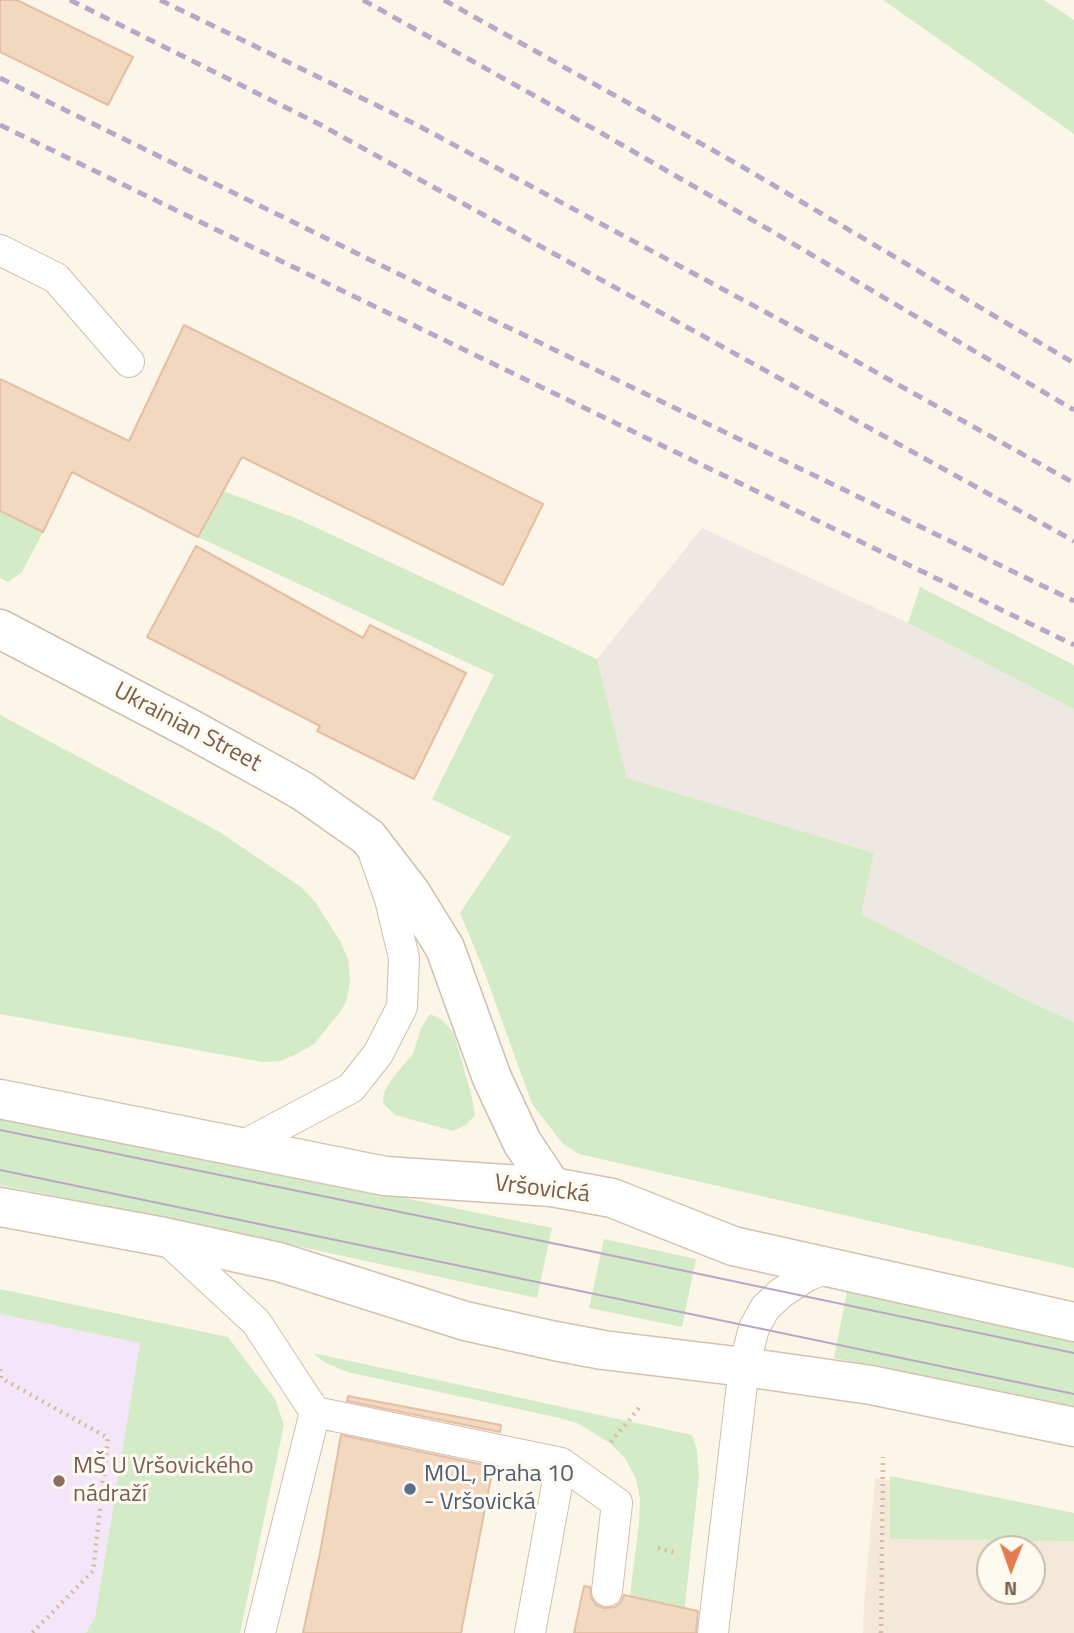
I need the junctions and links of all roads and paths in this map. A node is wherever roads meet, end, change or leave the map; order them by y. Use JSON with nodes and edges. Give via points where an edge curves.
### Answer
{"nodes":[{"id":1,"x":0,"y":250,"type":"edge"},
{"id":2,"x":129,"y":362,"type":"dead end"},
{"id":3,"x":0,"y":629,"type":"edge"},
{"id":4,"x":368,"y":837,"type":"junction"},
{"id":5,"x":0,"y":1099,"type":"edge"},
{"id":6,"x":242,"y":1146,"type":"junction"},
{"id":7,"x":552,"y":1187,"type":"junction"},
{"id":8,"x":0,"y":1207,"type":"edge"},
{"id":9,"x":164,"y":1237,"type":"junction"},
{"id":10,"x":827,"y":1268,"type":"junction"},
{"id":11,"x":1074,"y":1322,"type":"edge"},
{"id":12,"x":744,"y":1367,"type":"junction"},
{"id":13,"x":0,"y":1369,"type":"edge"},
{"id":14,"x":315,"y":1412,"type":"junction"},
{"id":15,"x":1074,"y":1427,"type":"edge"},
{"id":16,"x":883,"y":1457,"type":"dead end"},
{"id":17,"x":561,"y":1463,"type":"junction"},
{"id":18,"x":613,"y":1537,"type":"junction"},
{"id":19,"x":720,"y":1564,"type":"junction"},
{"id":20,"x":607,"y":1591,"type":"dead end"},
{"id":21,"x":32,"y":1633,"type":"edge"},
{"id":22,"x":260,"y":1633,"type":"edge"},
{"id":23,"x":530,"y":1633,"type":"edge"},
{"id":24,"x":713,"y":1633,"type":"edge"},
{"id":25,"x":881,"y":1633,"type":"edge"}],
"edges":[{"from":1,"to":2,"type":"lane","via":[[56,278]]},
{"from":3,"to":4,"type":"main road","name":"Ukrainian Street","via":[[285,781]]},
{"from":4,"to":6,"type":"lane","via":[[404,958],[402,1007],[378,1054],[351,1088]]},
{"from":4,"to":7,"type":"main road","name":"Ukrainian Street","via":[[445,948],[492,1078],[522,1142]]},
{"from":5,"to":6,"type":"main road","name":"Vršovická"},
{"from":6,"to":7,"type":"main road","name":"Vršovická","via":[[385,1176]]},
{"from":7,"to":10,"type":"main road","name":"Vršovická","via":[[612,1198],[733,1246]]},
{"from":8,"to":9,"type":"main road"},
{"from":9,"to":12,"type":"main road","via":[[279,1262],[465,1321],[603,1350]]},
{"from":9,"to":14,"type":"lane","via":[[256,1322]]},
{"from":10,"to":11,"type":"main road","name":"Vršovická"},
{"from":10,"to":12,"type":"lane","via":[[807,1276],[765,1308],[754,1328]]},
{"from":12,"to":15,"type":"main road","via":[[871,1385]]},
{"from":12,"to":19,"type":"lane"},
{"from":13,"to":21,"type":"path","via":[[1,1378],[108,1438],[93,1571]]},
{"from":14,"to":17,"type":"lane"},
{"from":14,"to":22,"type":"lane"},
{"from":16,"to":25,"type":"path"},
{"from":17,"to":18,"type":"lane","via":[[617,1503]]},
{"from":17,"to":23,"type":"lane"},
{"from":18,"to":19,"type":"path"},
{"from":18,"to":20,"type":"lane"},
{"from":19,"to":24,"type":"lane"}]}
